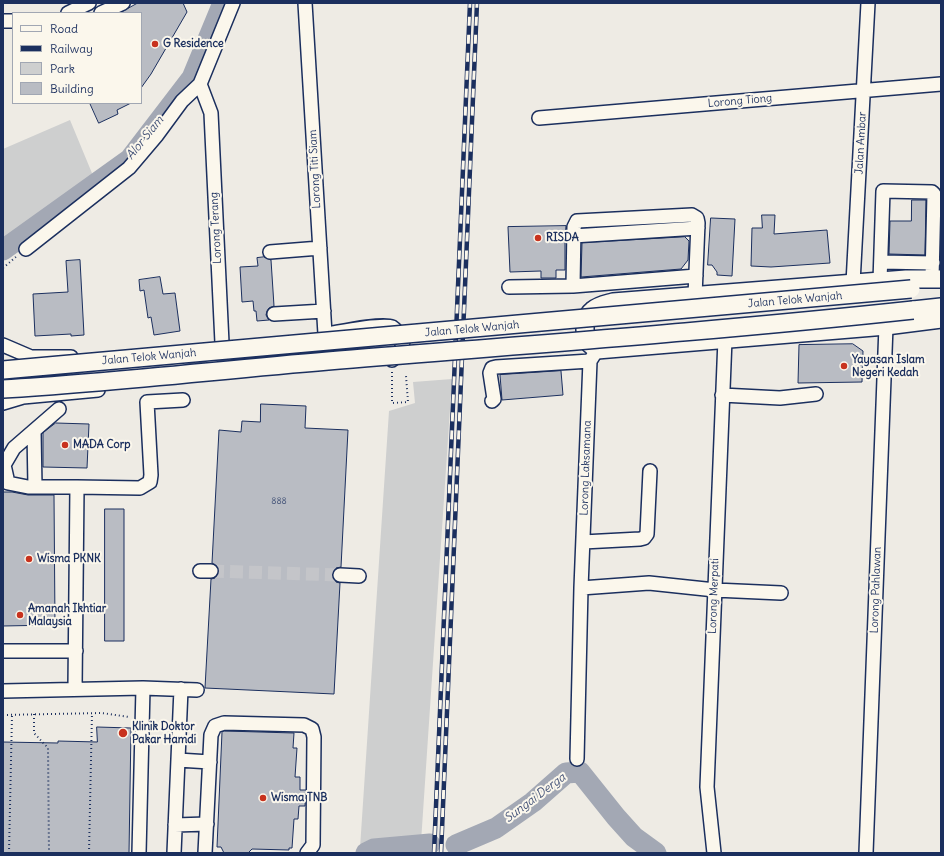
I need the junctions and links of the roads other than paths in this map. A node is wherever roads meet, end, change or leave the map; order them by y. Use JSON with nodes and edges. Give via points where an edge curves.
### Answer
{"nodes":[{"id":1,"x":89,"y":3,"type":"edge"},
{"id":2,"x":123,"y":3,"type":"edge"},
{"id":3,"x":233,"y":3,"type":"edge"},
{"id":4,"x":305,"y":3,"type":"edge"},
{"id":5,"x":868,"y":3,"type":"edge"},
{"id":6,"x":70,"y":12,"type":"edge"},
{"id":7,"x":103,"y":12,"type":"edge"},
{"id":8,"x":200,"y":84,"type":"junction"},
{"id":9,"x":941,"y":84,"type":"edge"},
{"id":10,"x":864,"y":90,"type":"junction"},
{"id":11,"x":539,"y":118,"type":"dead end"},
{"id":12,"x":26,"y":248,"type":"road end"},
{"id":13,"x":320,"y":248,"type":"junction"},
{"id":14,"x":270,"y":252,"type":"dead end"},
{"id":15,"x":881,"y":262,"type":"junction"},
{"id":16,"x":696,"y":276,"type":"junction"},
{"id":17,"x":937,"y":277,"type":"edge"},
{"id":18,"x":880,"y":281,"type":"junction"},
{"id":19,"x":853,"y":283,"type":"junction"},
{"id":20,"x":570,"y":285,"type":"junction"},
{"id":21,"x":509,"y":287,"type":"dead end"},
{"id":22,"x":695,"y":296,"type":"junction"},
{"id":23,"x":941,"y":307,"type":"edge"},
{"id":24,"x":324,"y":311,"type":"junction"},
{"id":25,"x":274,"y":314,"type":"dead end"},
{"id":26,"x":941,"y":319,"type":"edge"},
{"id":27,"x":886,"y":326,"type":"junction"},
{"id":28,"x":326,"y":334,"type":"junction"},
{"id":29,"x":725,"y":339,"type":"junction"},
{"id":30,"x":222,"y":343,"type":"junction"},
{"id":31,"x":3,"y":345,"type":"edge"},
{"id":32,"x":594,"y":355,"type":"junction"},
{"id":33,"x":3,"y":370,"type":"edge"},
{"id":34,"x":3,"y":389,"type":"edge"},
{"id":35,"x":816,"y":394,"type":"dead end"},
{"id":36,"x":722,"y":395,"type":"junction"},
{"id":37,"x":184,"y":400,"type":"dead end"},
{"id":38,"x":492,"y":401,"type":"dead end"},
{"id":39,"x":3,"y":403,"type":"edge"},
{"id":40,"x":59,"y":409,"type":"dead end"},
{"id":41,"x":34,"y":431,"type":"junction"},
{"id":42,"x":650,"y":471,"type":"dead end"},
{"id":43,"x":35,"y":487,"type":"junction"},
{"id":44,"x":77,"y":487,"type":"junction"},
{"id":45,"x":583,"y":542,"type":"junction"},
{"id":46,"x":340,"y":575,"type":"tunnel mouth"},
{"id":47,"x":359,"y":576,"type":"dead end"},
{"id":48,"x":581,"y":588,"type":"junction"},
{"id":49,"x":714,"y":590,"type":"junction"},
{"id":50,"x":780,"y":593,"type":"dead end"},
{"id":51,"x":3,"y":651,"type":"edge"},
{"id":52,"x":76,"y":651,"type":"junction"},
{"id":53,"x":75,"y":688,"type":"junction"},
{"id":54,"x":143,"y":688,"type":"junction"},
{"id":55,"x":181,"y":689,"type":"junction"},
{"id":56,"x":197,"y":690,"type":"dead end"},
{"id":57,"x":3,"y":691,"type":"edge"},
{"id":58,"x":577,"y":759,"type":"dead end"},
{"id":59,"x":178,"y":760,"type":"junction"},
{"id":60,"x":210,"y":762,"type":"junction"},
{"id":61,"x":207,"y":824,"type":"junction"},
{"id":62,"x":175,"y":825,"type":"junction"},
{"id":63,"x":139,"y":853,"type":"edge"},
{"id":64,"x":174,"y":853,"type":"edge"},
{"id":65,"x":205,"y":853,"type":"edge"},
{"id":66,"x":306,"y":853,"type":"edge"},
{"id":67,"x":714,"y":853,"type":"edge"},
{"id":68,"x":866,"y":853,"type":"edge"}],
"edges":[{"from":1,"to":6,"type":"street"},
{"from":2,"to":7,"type":"street"},
{"from":3,"to":8,"type":"street"},
{"from":4,"to":13,"type":"street","name":"Lorong Titi Siam"},
{"from":5,"to":10,"type":"street","name":"Jalan Ambar"},
{"from":8,"to":12,"type":"street","via":[[182,101],[129,168]]},
{"from":8,"to":30,"type":"street","name":"Lorong Terang","via":[[211,113]]},
{"from":9,"to":10,"type":"street","name":"Lorong Tiong"},
{"from":10,"to":11,"type":"street","name":"Lorong Tiong"},
{"from":10,"to":19,"type":"street","name":"Jalan Ambar"},
{"from":13,"to":14,"type":"street"},
{"from":13,"to":24,"type":"street","name":"Lorong Titi Siam"},
{"from":15,"to":17,"type":"street"},
{"from":15,"to":17,"type":"street","via":[[883,191],[932,192]]},
{"from":15,"to":18,"type":"street"},
{"from":16,"to":20,"type":"street"},
{"from":16,"to":20,"type":"street","via":[[698,228],[697,218],[692,215],[579,220],[574,229]]},
{"from":16,"to":22,"type":"street"},
{"from":17,"to":18,"type":"main road"},
{"from":17,"to":33,"type":"main road","name":"Jalan Telok Wanjah","bridge":true,"via":[[911,289]]},
{"from":18,"to":19,"type":"main road"},
{"from":19,"to":22,"type":"main road"},
{"from":20,"to":21,"type":"street"},
{"from":22,"to":32,"type":"main road","via":[[613,302],[592,310],[586,321],[585,332]]},
{"from":23,"to":34,"type":"main road","name":"Jalan Telok Wanjah","bridge":true,"via":[[784,324]]},
{"from":24,"to":25,"type":"street"},
{"from":24,"to":28,"type":"street","name":"Lorong Titi Siam"},
{"from":26,"to":27,"type":"main road"},
{"from":27,"to":29,"type":"main road"},
{"from":27,"to":68,"type":"street","name":"Lorong Pahlawan"},
{"from":28,"to":30,"type":"street"},
{"from":28,"to":39,"type":"street","via":[[384,325],[392,327],[401,336],[402,349],[392,360],[341,368],[22,397]]},
{"from":29,"to":32,"type":"main road"},
{"from":29,"to":36,"type":"street","name":"Lorong Merpati"},
{"from":30,"to":31,"type":"street","via":[[82,357],[31,357]]},
{"from":32,"to":38,"type":"street","via":[[492,368]]},
{"from":32,"to":45,"type":"street","name":"Lorong Laksamana"},
{"from":35,"to":36,"type":"street","via":[[780,398]]},
{"from":36,"to":49,"type":"street","name":"Lorong Merpati"},
{"from":37,"to":44,"type":"street","via":[[147,402],[150,482],[140,488]]},
{"from":40,"to":41,"type":"street"},
{"from":41,"to":43,"type":"street"},
{"from":41,"to":43,"type":"street","via":[[14,448],[4,465],[8,483]]},
{"from":42,"to":45,"type":"street","via":[[647,534],[644,538]]},
{"from":43,"to":44,"type":"street"},
{"from":44,"to":52,"type":"street"},
{"from":45,"to":48,"type":"street","name":"Lorong Laksamana"},
{"from":46,"to":47,"type":"street"},
{"from":48,"to":49,"type":"street","via":[[649,583]]},
{"from":48,"to":58,"type":"street","name":"Lorong Laksamana"},
{"from":49,"to":50,"type":"street"},
{"from":49,"to":67,"type":"street","name":"Lorong Merpati","via":[[707,787]]},
{"from":51,"to":52,"type":"street"},
{"from":52,"to":53,"type":"street"},
{"from":53,"to":54,"type":"street"},
{"from":53,"to":57,"type":"street"},
{"from":54,"to":55,"type":"street"},
{"from":54,"to":63,"type":"street"},
{"from":55,"to":56,"type":"street"},
{"from":55,"to":59,"type":"street"},
{"from":59,"to":60,"type":"street"},
{"from":59,"to":62,"type":"street"},
{"from":60,"to":61,"type":"street"},
{"from":60,"to":66,"type":"street","via":[[211,735],[215,726],[224,723],[304,725],[312,729],[313,845]]},
{"from":61,"to":62,"type":"street"},
{"from":61,"to":65,"type":"street"},
{"from":62,"to":64,"type":"street"}]}
